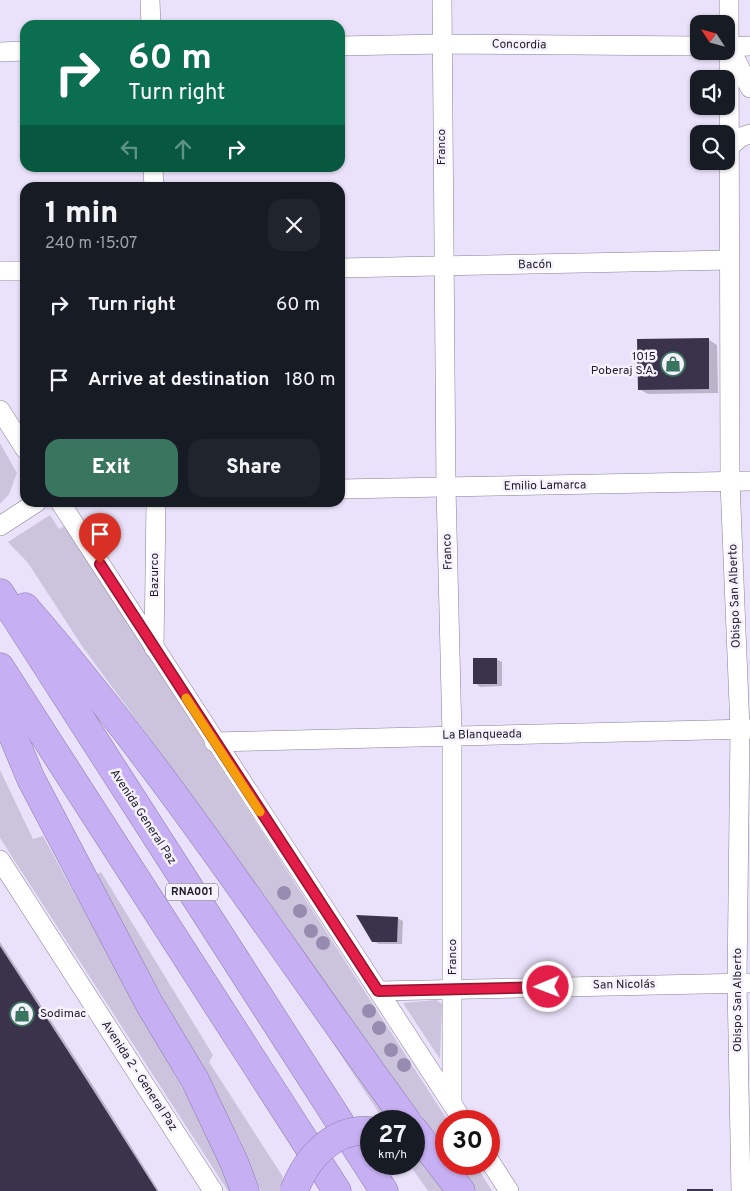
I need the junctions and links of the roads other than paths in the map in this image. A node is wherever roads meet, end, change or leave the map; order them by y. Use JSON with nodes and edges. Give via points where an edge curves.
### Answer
{"nodes":[{"id":1,"x":150,"y":0,"type":"edge"},
{"id":2,"x":442,"y":0,"type":"edge"},
{"id":3,"x":729,"y":0,"type":"edge"},
{"id":4,"x":729,"y":15,"type":"edge"},
{"id":5,"x":150,"y":20,"type":"edge"},
{"id":6,"x":442,"y":44,"type":"junction"},
{"id":7,"x":345,"y":46,"type":"edge"},
{"id":8,"x":690,"y":46,"type":"edge"},
{"id":9,"x":735,"y":46,"type":"edge"},
{"id":10,"x":750,"y":46,"type":"edge"},
{"id":11,"x":20,"y":51,"type":"edge"},
{"id":12,"x":735,"y":51,"type":"edge"},
{"id":13,"x":0,"y":52,"type":"edge"},
{"id":14,"x":735,"y":59,"type":"edge"},
{"id":15,"x":728,"y":60,"type":"edge"},
{"id":16,"x":750,"y":61,"type":"edge"},
{"id":17,"x":750,"y":88,"type":"edge"},
{"id":18,"x":729,"y":125,"type":"edge"},
{"id":19,"x":750,"y":134,"type":"edge"},
{"id":20,"x":735,"y":142,"type":"edge"},
{"id":21,"x":729,"y":170,"type":"edge"},
{"id":22,"x":729,"y":260,"type":"junction"},
{"id":23,"x":443,"y":267,"type":"junction"},
{"id":24,"x":345,"y":268,"type":"edge"},
{"id":25,"x":0,"y":271,"type":"edge"},
{"id":26,"x":20,"y":271,"type":"edge"},
{"id":27,"x":0,"y":410,"type":"edge"},
{"id":28,"x":20,"y":441,"type":"edge"},
{"id":29,"x":750,"y":481,"type":"edge"},
{"id":30,"x":730,"y":482,"type":"junction"},
{"id":31,"x":446,"y":488,"type":"junction"},
{"id":32,"x":345,"y":489,"type":"edge"},
{"id":33,"x":30,"y":507,"type":"edge"},
{"id":34,"x":63,"y":507,"type":"edge"},
{"id":35,"x":156,"y":507,"type":"edge"},
{"id":36,"x":1,"y":526,"type":"edge"},
{"id":37,"x":0,"y":578,"type":"edge"},
{"id":38,"x":0,"y":594,"type":"edge"},
{"id":39,"x":154,"y":648,"type":"junction"},
{"id":40,"x":0,"y":667,"type":"edge"},
{"id":41,"x":0,"y":706,"type":"edge"},
{"id":42,"x":745,"y":728,"type":"edge"},
{"id":43,"x":452,"y":736,"type":"junction"},
{"id":44,"x":214,"y":742,"type":"junction"},
{"id":45,"x":0,"y":860,"type":"edge"},
{"id":46,"x":744,"y":983,"type":"edge"},
{"id":47,"x":453,"y":988,"type":"junction"},
{"id":48,"x":378,"y":991,"type":"junction"},
{"id":49,"x":327,"y":1103,"type":"junction"},
{"id":50,"x":452,"y":1104,"type":"junction"},
{"id":51,"x":400,"y":1110,"type":"edge"},
{"id":52,"x":456,"y":1110,"type":"edge"},
{"id":53,"x":360,"y":1132,"type":"edge"},
{"id":54,"x":360,"y":1140,"type":"edge"},
{"id":55,"x":425,"y":1152,"type":"edge"},
{"id":56,"x":390,"y":1175,"type":"edge"},
{"id":57,"x":499,"y":1175,"type":"edge"},
{"id":58,"x":213,"y":1191,"type":"edge"},
{"id":59,"x":244,"y":1191,"type":"edge"},
{"id":60,"x":294,"y":1191,"type":"edge"},
{"id":61,"x":336,"y":1191,"type":"edge"},
{"id":62,"x":384,"y":1191,"type":"edge"},
{"id":63,"x":404,"y":1191,"type":"edge"},
{"id":64,"x":462,"y":1191,"type":"edge"},
{"id":65,"x":509,"y":1191,"type":"edge"},
{"id":66,"x":740,"y":1191,"type":"edge"}],
"edges":[{"from":1,"to":5,"type":"street"},
{"from":2,"to":6,"type":"street","name":"Franco"},
{"from":3,"to":4,"type":"street","name":"Obispo San Alberto"},
{"from":6,"to":7,"type":"street","name":"Concordia"},
{"from":6,"to":8,"type":"street","name":"Concordia"},
{"from":6,"to":23,"type":"street","name":"Franco"},
{"from":9,"to":10,"type":"street"},
{"from":11,"to":13,"type":"street"},
{"from":12,"to":16,"type":"street"},
{"from":14,"to":17,"type":"street"},
{"from":15,"to":18,"type":"street","name":"Obispo San Alberto"},
{"from":19,"to":20,"type":"street"},
{"from":21,"to":22,"type":"street","name":"Obispo San Alberto"},
{"from":22,"to":23,"type":"street","name":"Bacón"},
{"from":22,"to":30,"type":"street","name":"Obispo San Alberto"},
{"from":23,"to":24,"type":"street","name":"Bacón"},
{"from":23,"to":31,"type":"street","name":"Franco"},
{"from":25,"to":26,"type":"street"},
{"from":27,"to":28,"type":"street"},
{"from":29,"to":30,"type":"street","name":"Emilio Lamarca"},
{"from":30,"to":31,"type":"street","name":"Emilio Lamarca"},
{"from":30,"to":42,"type":"street","name":"Obispo San Alberto"},
{"from":31,"to":32,"type":"street","name":"Emilio Lamarca"},
{"from":31,"to":43,"type":"street","name":"Franco"},
{"from":33,"to":36,"type":"street"},
{"from":34,"to":39,"type":"street"},
{"from":35,"to":39,"type":"street","name":"Bazurco"},
{"from":37,"to":51,"type":"highway","via":[[78,668]]},
{"from":38,"to":49,"type":"highway","name":"Avenida General Paz","number":"RNA001"},
{"from":39,"to":44,"type":"street"},
{"from":40,"to":61,"type":"highway","number":"RNA001"},
{"from":41,"to":59,"type":"highway","via":[[31,779],[150,1005],[195,1080],[234,1162]]},
{"from":42,"to":43,"type":"street","name":"La Blanqueada"},
{"from":42,"to":46,"type":"street","name":"Obispo San Alberto"},
{"from":43,"to":44,"type":"street","name":"La Blanqueada"},
{"from":43,"to":47,"type":"street","name":"Franco"},
{"from":44,"to":48,"type":"street"},
{"from":45,"to":58,"type":"street","name":"Avenida 2 - General Paz"},
{"from":46,"to":47,"type":"street","name":"San Nicolás"},
{"from":46,"to":66,"type":"street","name":"Obispo San Alberto"},
{"from":47,"to":48,"type":"street","name":"San Nicolás"},
{"from":47,"to":50,"type":"street","name":"Franco"},
{"from":48,"to":50,"type":"street"},
{"from":49,"to":54,"type":"highway"},
{"from":49,"to":62,"type":"highway","name":"Avenida General Paz","number":"RNA001"},
{"from":50,"to":52,"type":"street"},
{"from":53,"to":60,"type":"highway","bridge":true,"via":[[347,1134],[328,1143],[312,1156]]},
{"from":55,"to":64,"type":"highway"},
{"from":56,"to":63,"type":"highway"},
{"from":57,"to":65,"type":"street"}]}
